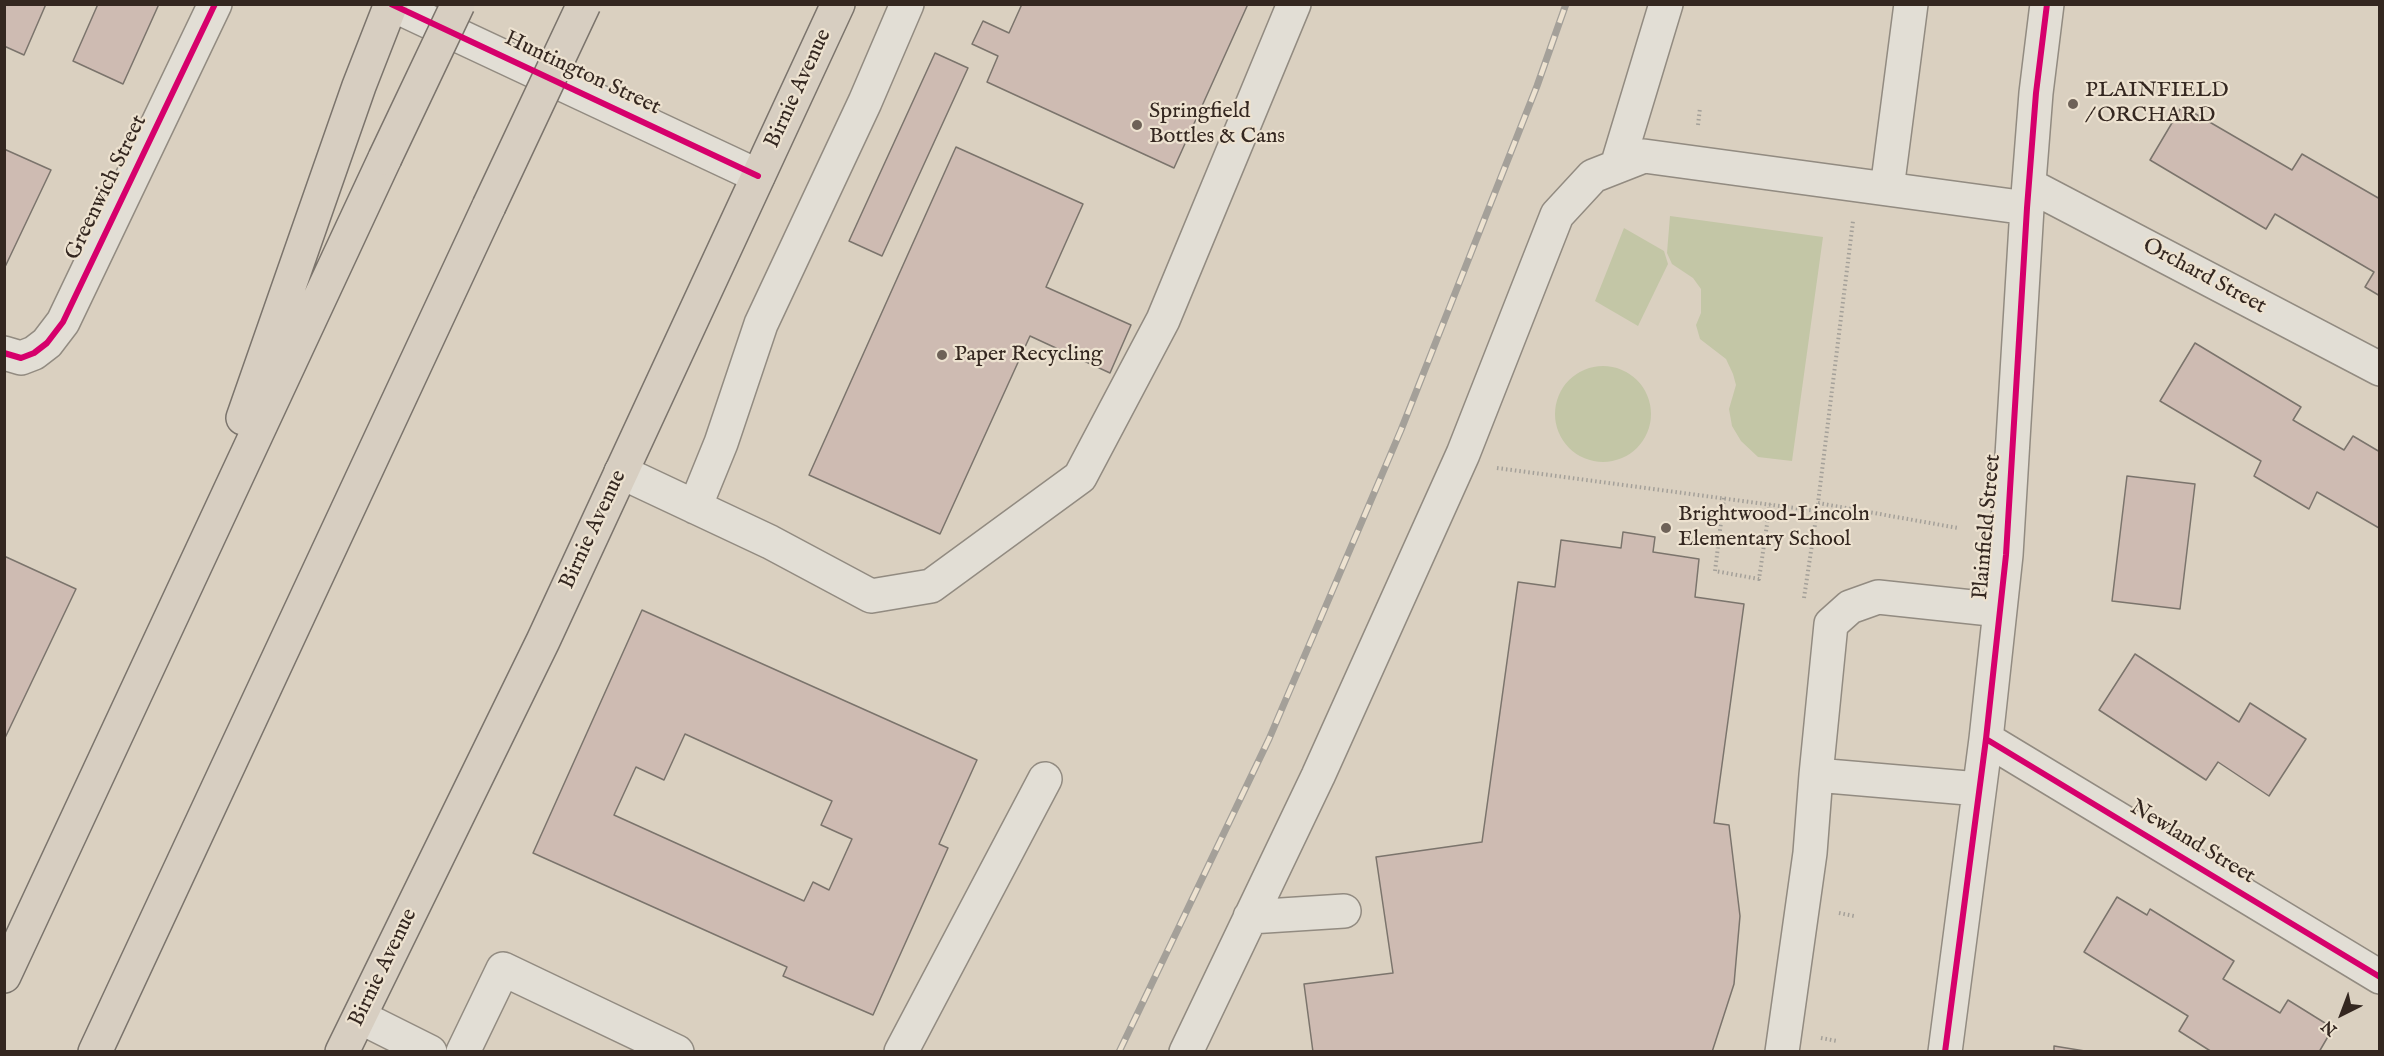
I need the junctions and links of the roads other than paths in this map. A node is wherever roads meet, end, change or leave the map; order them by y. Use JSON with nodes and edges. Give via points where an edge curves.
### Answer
{"nodes":[{"id":1,"x":215,"y":4,"type":"edge"},
{"id":2,"x":391,"y":4,"type":"edge"},
{"id":3,"x":458,"y":4,"type":"edge"},
{"id":4,"x":584,"y":4,"type":"edge"},
{"id":5,"x":838,"y":4,"type":"edge"},
{"id":6,"x":908,"y":4,"type":"edge"},
{"id":7,"x":1294,"y":4,"type":"edge"},
{"id":8,"x":1666,"y":4,"type":"edge"},
{"id":9,"x":1911,"y":4,"type":"edge"},
{"id":10,"x":2047,"y":4,"type":"edge"},
{"id":11,"x":1617,"y":166,"type":"junction"},
{"id":12,"x":758,"y":176,"type":"junction"},
{"id":13,"x":1887,"y":189,"type":"junction"},
{"id":14,"x":2028,"y":197,"type":"junction"},
{"id":15,"x":4,"y":353,"type":"edge"},
{"id":16,"x":2379,"y":369,"type":"edge"},
{"id":17,"x":621,"y":472,"type":"junction"},
{"id":18,"x":695,"y":507,"type":"junction"},
{"id":19,"x":182,"y":594,"type":"junction"},
{"id":20,"x":2000,"y":610,"type":"junction"},
{"id":21,"x":1986,"y":740,"type":"junction"},
{"id":22,"x":1816,"y":775,"type":"junction"},
{"id":23,"x":1045,"y":779,"type":"dead end"},
{"id":24,"x":1979,"y":789,"type":"junction"},
{"id":25,"x":1344,"y":911,"type":"dead end"},
{"id":26,"x":1250,"y":917,"type":"junction"},
{"id":27,"x":4,"y":976,"type":"edge"},
{"id":28,"x":2379,"y":977,"type":"edge"},
{"id":29,"x":360,"y":1017,"type":"junction"},
{"id":30,"x":95,"y":1052,"type":"edge"},
{"id":31,"x":342,"y":1052,"type":"edge"},
{"id":32,"x":430,"y":1052,"type":"edge"},
{"id":33,"x":463,"y":1052,"type":"edge"},
{"id":34,"x":677,"y":1052,"type":"edge"},
{"id":35,"x":901,"y":1052,"type":"edge"},
{"id":36,"x":1186,"y":1052,"type":"edge"},
{"id":37,"x":1782,"y":1052,"type":"edge"},
{"id":38,"x":1945,"y":1052,"type":"edge"}],
"edges":[{"from":1,"to":15,"type":"street","name":"Greenwich Street","via":[[63,322],[34,353],[21,357]]},
{"from":2,"to":12,"type":"street","name":"Huntington Street"},
{"from":2,"to":19,"type":"main road"},
{"from":3,"to":19,"type":"main road","bridge":true},
{"from":4,"to":30,"type":"main road","bridge":true},
{"from":5,"to":12,"type":"main road","name":"Birnie Avenue"},
{"from":6,"to":18,"type":"street","via":[[761,324]]},
{"from":7,"to":18,"type":"street","via":[[1163,320],[1080,477],[931,586],[871,597]]},
{"from":8,"to":11,"type":"street"},
{"from":9,"to":13,"type":"street"},
{"from":10,"to":14,"type":"street","name":"Plainfield Street"},
{"from":11,"to":13,"type":"street","via":[[1644,156]]},
{"from":11,"to":26,"type":"street","via":[[1593,176],[1557,215],[1463,454]]},
{"from":12,"to":17,"type":"main road","name":"Birnie Avenue"},
{"from":13,"to":14,"type":"street"},
{"from":14,"to":16,"type":"street","name":"Orchard Street"},
{"from":14,"to":20,"type":"street","name":"Plainfield Street"},
{"from":17,"to":18,"type":"street"},
{"from":17,"to":29,"type":"main road","name":"Birnie Avenue"},
{"from":19,"to":27,"type":"main road"},
{"from":20,"to":21,"type":"street","name":"Plainfield Street"},
{"from":20,"to":22,"type":"street","via":[[1878,597],[1837,618],[1831,624]]},
{"from":21,"to":24,"type":"street","name":"Plainfield Street"},
{"from":21,"to":28,"type":"street","name":"Newland Street"},
{"from":22,"to":24,"type":"street"},
{"from":22,"to":37,"type":"street","via":[[1810,853]]},
{"from":23,"to":35,"type":"street"},
{"from":24,"to":38,"type":"street","name":"Plainfield Street"},
{"from":25,"to":26,"type":"street"},
{"from":26,"to":36,"type":"street"},
{"from":29,"to":31,"type":"main road","name":"Birnie Avenue"},
{"from":29,"to":32,"type":"street"},
{"from":33,"to":34,"type":"street","via":[[502,969]]}]}
